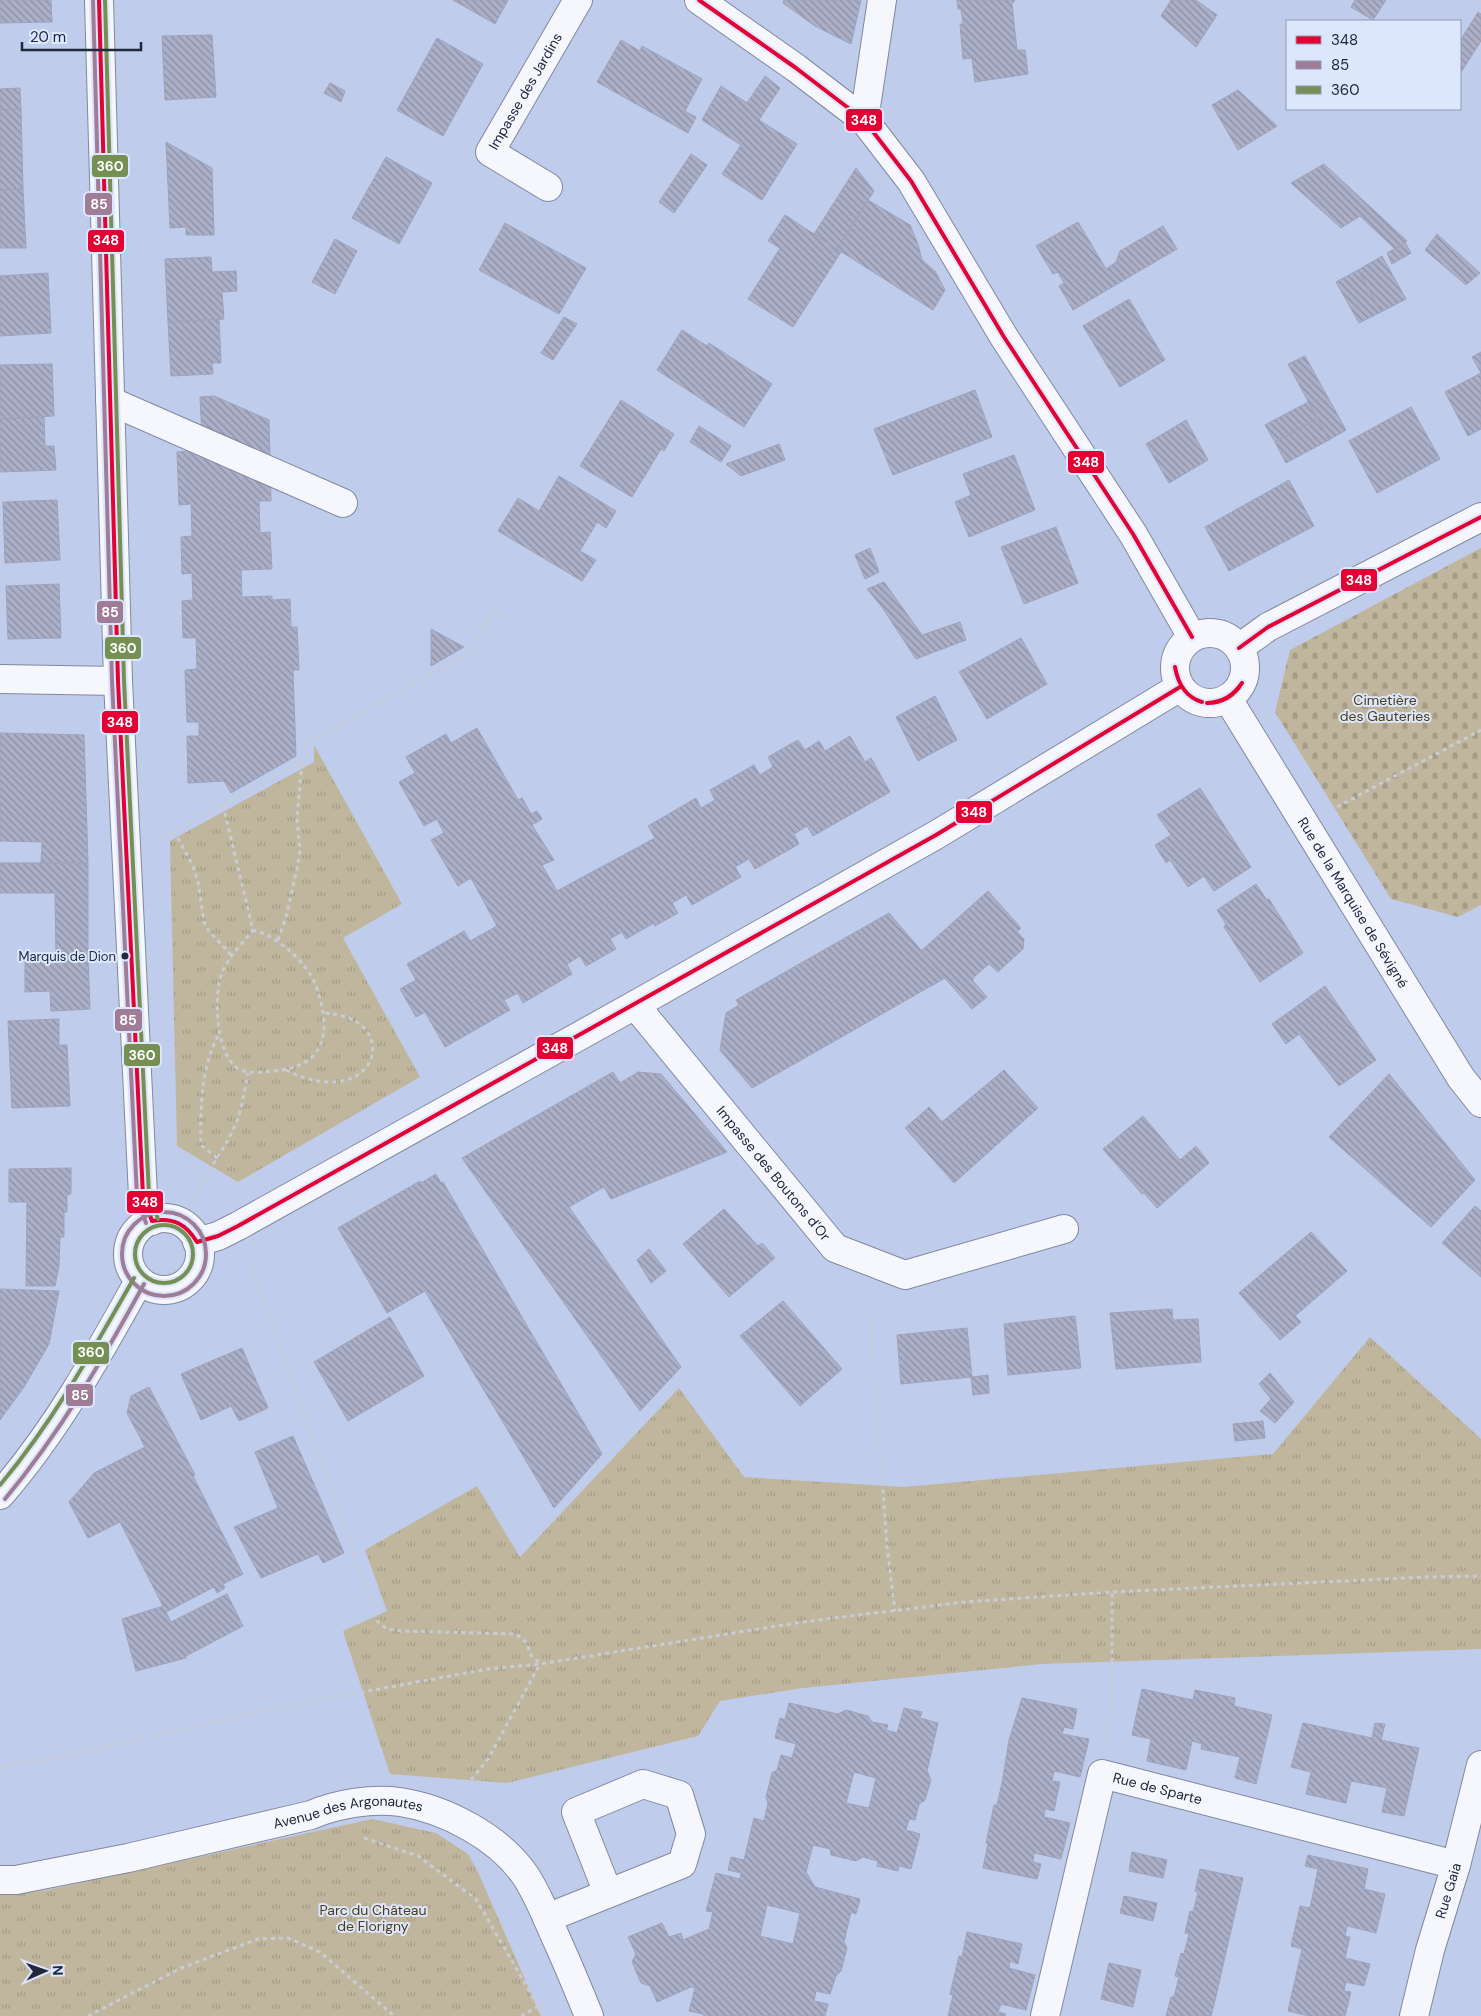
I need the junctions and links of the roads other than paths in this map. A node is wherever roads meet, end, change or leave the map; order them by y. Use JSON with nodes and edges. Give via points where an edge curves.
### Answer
{"nodes":[{"id":1,"x":99,"y":0,"type":"edge"},
{"id":2,"x":578,"y":0,"type":"edge"},
{"id":3,"x":699,"y":0,"type":"edge"},
{"id":4,"x":882,"y":0,"type":"edge"},
{"id":5,"x":864,"y":120,"type":"junction"},
{"id":6,"x":548,"y":187,"type":"dead end"},
{"id":7,"x":110,"y":401,"type":"junction"},
{"id":8,"x":343,"y":503,"type":"dead end"},
{"id":9,"x":1481,"y":518,"type":"edge"},
{"id":10,"x":1192,"y":637,"type":"junction"},
{"id":11,"x":1239,"y":648,"type":"junction"},
{"id":12,"x":0,"y":679,"type":"edge"},
{"id":13,"x":118,"y":681,"type":"junction"},
{"id":14,"x":1180,"y":687,"type":"junction"},
{"id":15,"x":1228,"y":699,"type":"junction"},
{"id":16,"x":635,"y":1005,"type":"junction"},
{"id":17,"x":1481,"y":1103,"type":"edge"},
{"id":18,"x":152,"y":1220,"type":"junction"},
{"id":19,"x":1064,"y":1229,"type":"dead end"},
{"id":20,"x":190,"y":1234,"type":"junction"},
{"id":21,"x":139,"y":1281,"type":"junction"},
{"id":22,"x":4,"y":1489,"type":"edge"},
{"id":23,"x":1481,"y":1765,"type":"edge"},
{"id":24,"x":1456,"y":1865,"type":"junction"},
{"id":25,"x":0,"y":1880,"type":"edge"},
{"id":26,"x":608,"y":1893,"type":"junction"},
{"id":27,"x":547,"y":1918,"type":"junction"},
{"id":28,"x":589,"y":2016,"type":"edge"},
{"id":29,"x":1045,"y":2016,"type":"edge"},
{"id":30,"x":1414,"y":2016,"type":"edge"}],
"edges":[{"from":1,"to":7,"type":"street"},
{"from":2,"to":6,"type":"street","name":"Impasse des Jardins","via":[[490,152]]},
{"from":3,"to":5,"type":"street"},
{"from":4,"to":5,"type":"street"},
{"from":5,"to":10,"type":"street","via":[[911,182],[1004,337],[1133,534]]},
{"from":7,"to":8,"type":"street"},
{"from":7,"to":13,"type":"street"},
{"from":9,"to":11,"type":"street","via":[[1268,627]]},
{"from":10,"to":11,"type":"street","via":[[1202,633],[1218,634],[1232,640]]},
{"from":10,"to":14,"type":"street","via":[[1177,654],[1175,677]]},
{"from":11,"to":15,"type":"street","via":[[1244,658],[1243,681]]},
{"from":12,"to":13,"type":"street"},
{"from":13,"to":18,"type":"street","via":[[143,1196]]},
{"from":14,"to":15,"type":"street","via":[[1187,696],[1207,704]]},
{"from":14,"to":16,"type":"street","via":[[936,834]]},
{"from":15,"to":17,"type":"street","name":"Rue de la Marquise de Sévigné","via":[[1461,1078]]},
{"from":16,"to":19,"type":"street","name":"Impasse des Boutons d'Or","via":[[835,1248],[905,1276]]},
{"from":16,"to":20,"type":"street","via":[[238,1226],[218,1236]]},
{"from":18,"to":20,"type":"street","via":[[168,1219]]},
{"from":18,"to":21,"type":"street","via":[[143,1225],[130,1242],[129,1263]]},
{"from":20,"to":21,"type":"street","via":[[200,1254],[192,1276],[173,1289],[150,1288]]},
{"from":21,"to":22,"type":"street","via":[[94,1361],[42,1440]]},
{"from":23,"to":24,"type":"street","name":"Rue Gaia"},
{"from":24,"to":29,"type":"street","name":"Rue de Sparte","via":[[1102,1774]]},
{"from":24,"to":30,"type":"street","name":"Rue Gaia"},
{"from":25,"to":27,"type":"street","name":"Avenue des Argonautes","via":[[16,1880],[128,1858],[311,1815],[330,1806],[399,1802],[443,1814],[475,1830],[512,1860],[527,1878]]},
{"from":26,"to":26,"type":"street","via":[[682,1864],[691,1834],[679,1795],[643,1784],[576,1812]]},
{"from":26,"to":27,"type":"street"},
{"from":27,"to":28,"type":"street","name":"Avenue des Argonautes"}]}
